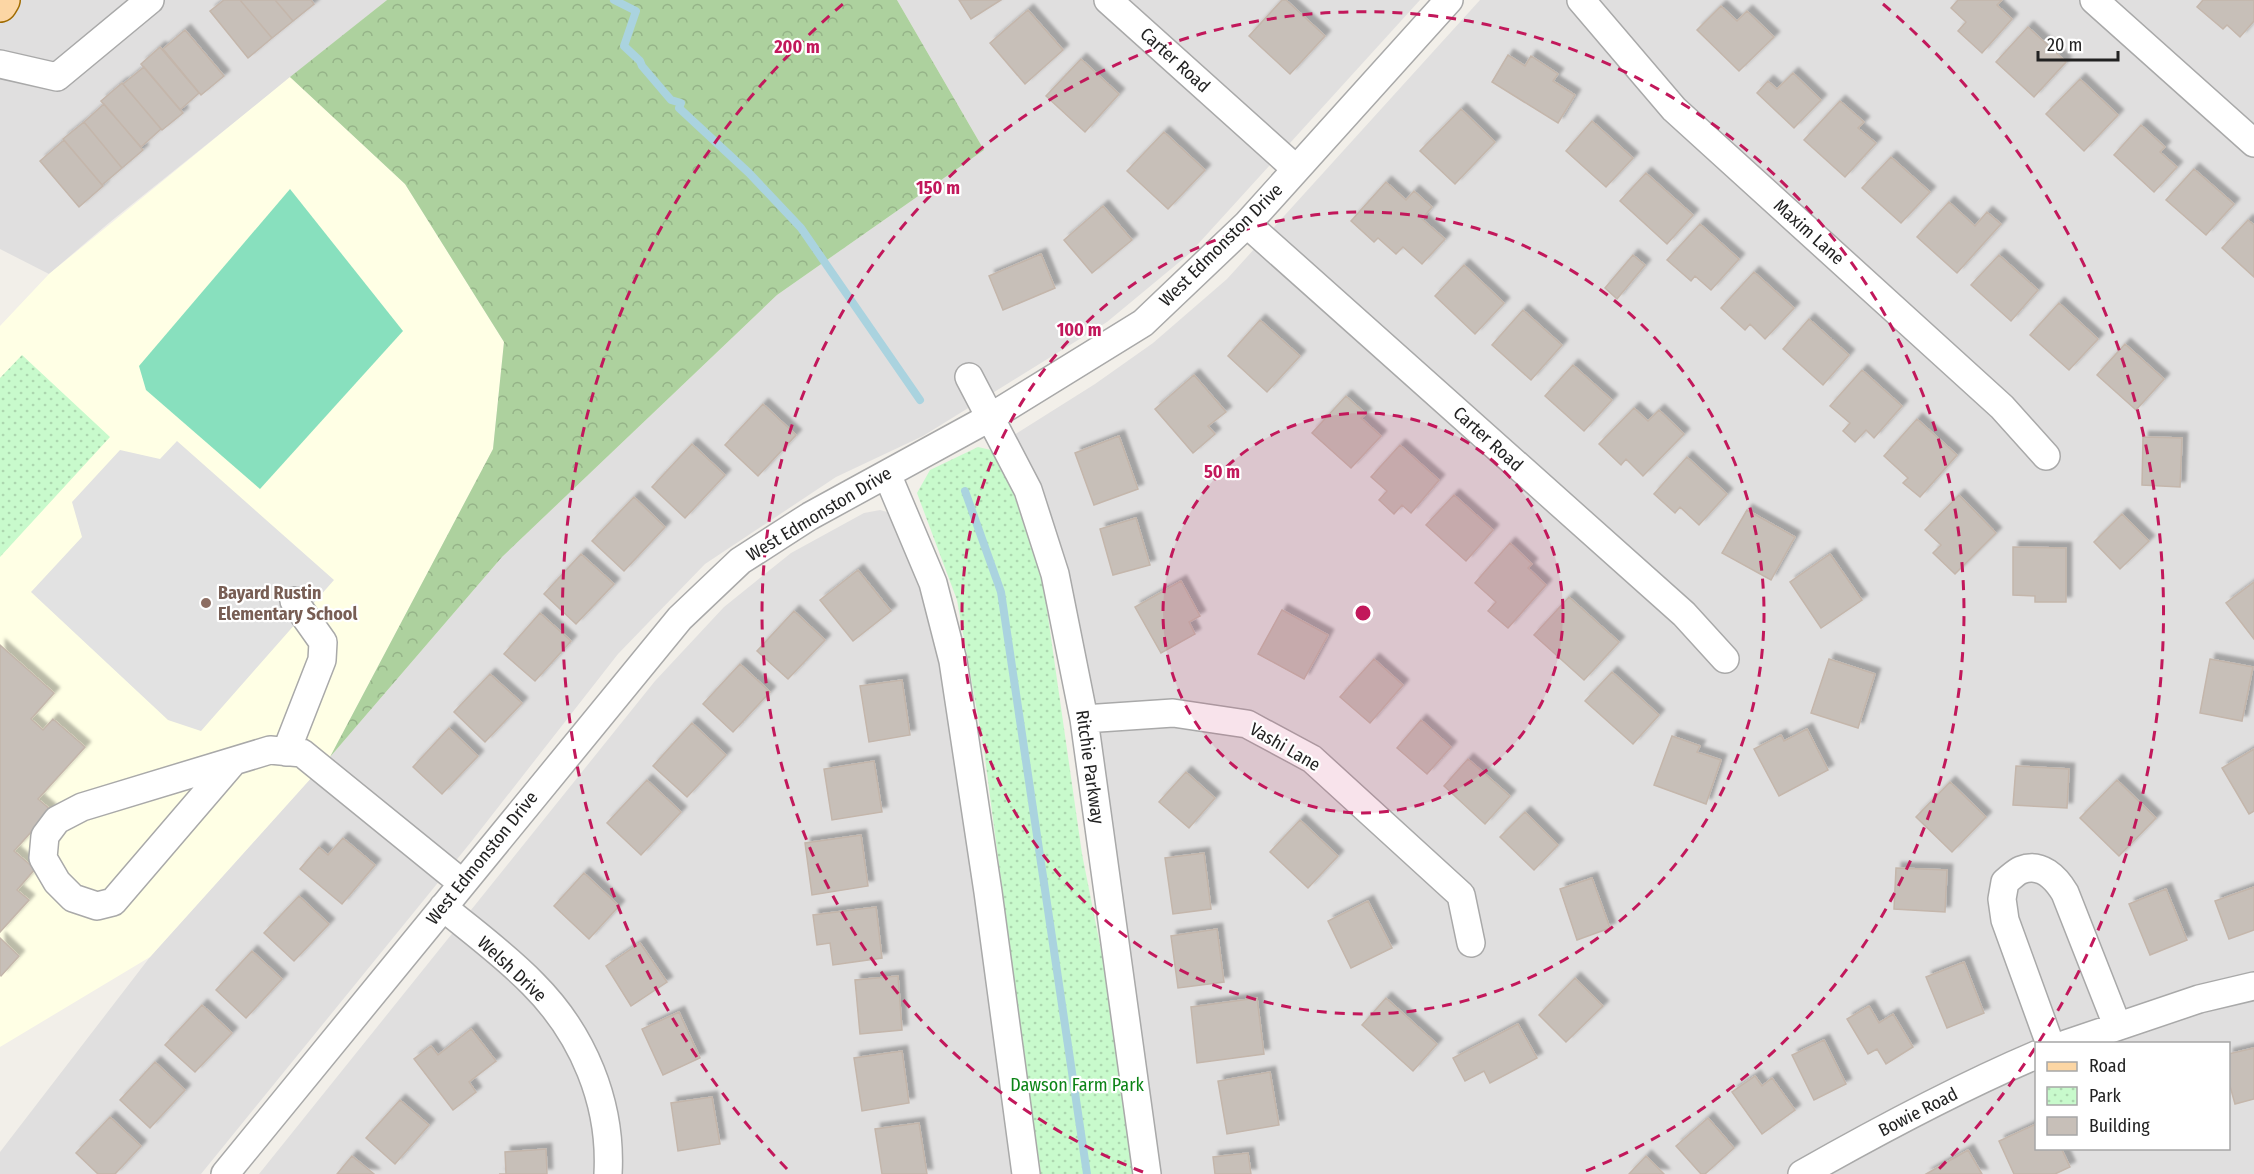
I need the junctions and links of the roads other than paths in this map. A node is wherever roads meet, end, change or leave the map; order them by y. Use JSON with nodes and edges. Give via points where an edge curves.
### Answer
{"nodes":[{"id":1,"x":3,"y":0,"type":"edge"},
{"id":2,"x":150,"y":0,"type":"edge"},
{"id":3,"x":1107,"y":0,"type":"edge"},
{"id":4,"x":1449,"y":0,"type":"edge"},
{"id":5,"x":1581,"y":0,"type":"edge"},
{"id":6,"x":2094,"y":0,"type":"edge"},
{"id":7,"x":0,"y":5,"type":"edge"},
{"id":8,"x":0,"y":64,"type":"edge"},
{"id":9,"x":2254,"y":143,"type":"edge"},
{"id":10,"x":1296,"y":169,"type":"junction"},
{"id":11,"x":1246,"y":224,"type":"junction"},
{"id":12,"x":969,"y":377,"type":"dead end"},
{"id":13,"x":989,"y":418,"type":"junction"},
{"id":14,"x":2046,"y":456,"type":"dead end"},
{"id":15,"x":887,"y":474,"type":"junction"},
{"id":16,"x":294,"y":601,"type":"dead end"},
{"id":17,"x":1725,"y":659,"type":"dead end"},
{"id":18,"x":1084,"y":719,"type":"junction"},
{"id":19,"x":286,"y":752,"type":"junction"},
{"id":20,"x":233,"y":762,"type":"junction"},
{"id":21,"x":462,"y":883,"type":"junction"},
{"id":22,"x":443,"y":907,"type":"junction"},
{"id":23,"x":1471,"y":943,"type":"dead end"},
{"id":24,"x":2254,"y":986,"type":"edge"},
{"id":25,"x":2117,"y":1025,"type":"junction"},
{"id":26,"x":2049,"y":1042,"type":"edge"},
{"id":27,"x":2071,"y":1042,"type":"edge"},
{"id":28,"x":2035,"y":1056,"type":"edge"},
{"id":29,"x":225,"y":1174,"type":"edge"},
{"id":30,"x":608,"y":1174,"type":"edge"},
{"id":31,"x":1026,"y":1174,"type":"edge"},
{"id":32,"x":1147,"y":1174,"type":"edge"},
{"id":33,"x":1802,"y":1174,"type":"edge"}],
"edges":[{"from":1,"to":7,"type":"main road"},
{"from":2,"to":8,"type":"street","via":[[57,77]]},
{"from":3,"to":10,"type":"street","name":"Carter Road"},
{"from":4,"to":10,"type":"street","name":"West Edmonston Drive"},
{"from":5,"to":14,"type":"street","name":"Maxim Lane","via":[[1674,109],[2002,407]]},
{"from":6,"to":9,"type":"street"},
{"from":10,"to":11,"type":"street","name":"West Edmonston Drive"},
{"from":11,"to":13,"type":"street","name":"West Edmonston Drive","via":[[1143,323]]},
{"from":11,"to":17,"type":"street","name":"Carter Road","via":[[1684,614]]},
{"from":12,"to":13,"type":"street","name":"Ritchie Parkway"},
{"from":13,"to":15,"type":"street","name":"West Edmonston Drive"},
{"from":13,"to":18,"type":"street","name":"Ritchie Parkway","via":[[1028,490],[1055,574]]},
{"from":15,"to":21,"type":"street","name":"West Edmonston Drive","via":[[810,516],[740,561],[680,618]]},
{"from":15,"to":31,"type":"street","via":[[933,583],[953,661]]},
{"from":16,"to":19,"type":"street","via":[[323,642],[322,660]]},
{"from":18,"to":23,"type":"street","name":"Vashi Lane","via":[[1173,713],[1247,724],[1312,759],[1461,894]]},
{"from":18,"to":32,"type":"street","name":"Ritchie Parkway"},
{"from":19,"to":20,"type":"street","via":[[270,750]]},
{"from":19,"to":21,"type":"street","via":[[302,753]]},
{"from":20,"to":20,"type":"street","via":[[82,807],[57,820],[45,836],[43,858],[57,882],[73,898],[97,906],[114,902]]},
{"from":21,"to":22,"type":"street","name":"West Edmonston Drive"},
{"from":22,"to":29,"type":"street","name":"West Edmonston Drive"},
{"from":22,"to":30,"type":"street","name":"Welsh Drive","via":[[533,984],[567,1023],[597,1081],[608,1136]]},
{"from":24,"to":25,"type":"street"},
{"from":25,"to":26,"type":"street","via":[[2066,893],[2057,879],[2041,868],[2021,869],[2005,882],[2005,920]]},
{"from":25,"to":27,"type":"street"},
{"from":28,"to":33,"type":"street","name":"Bowie Road","via":[[1878,1131]]}]}
